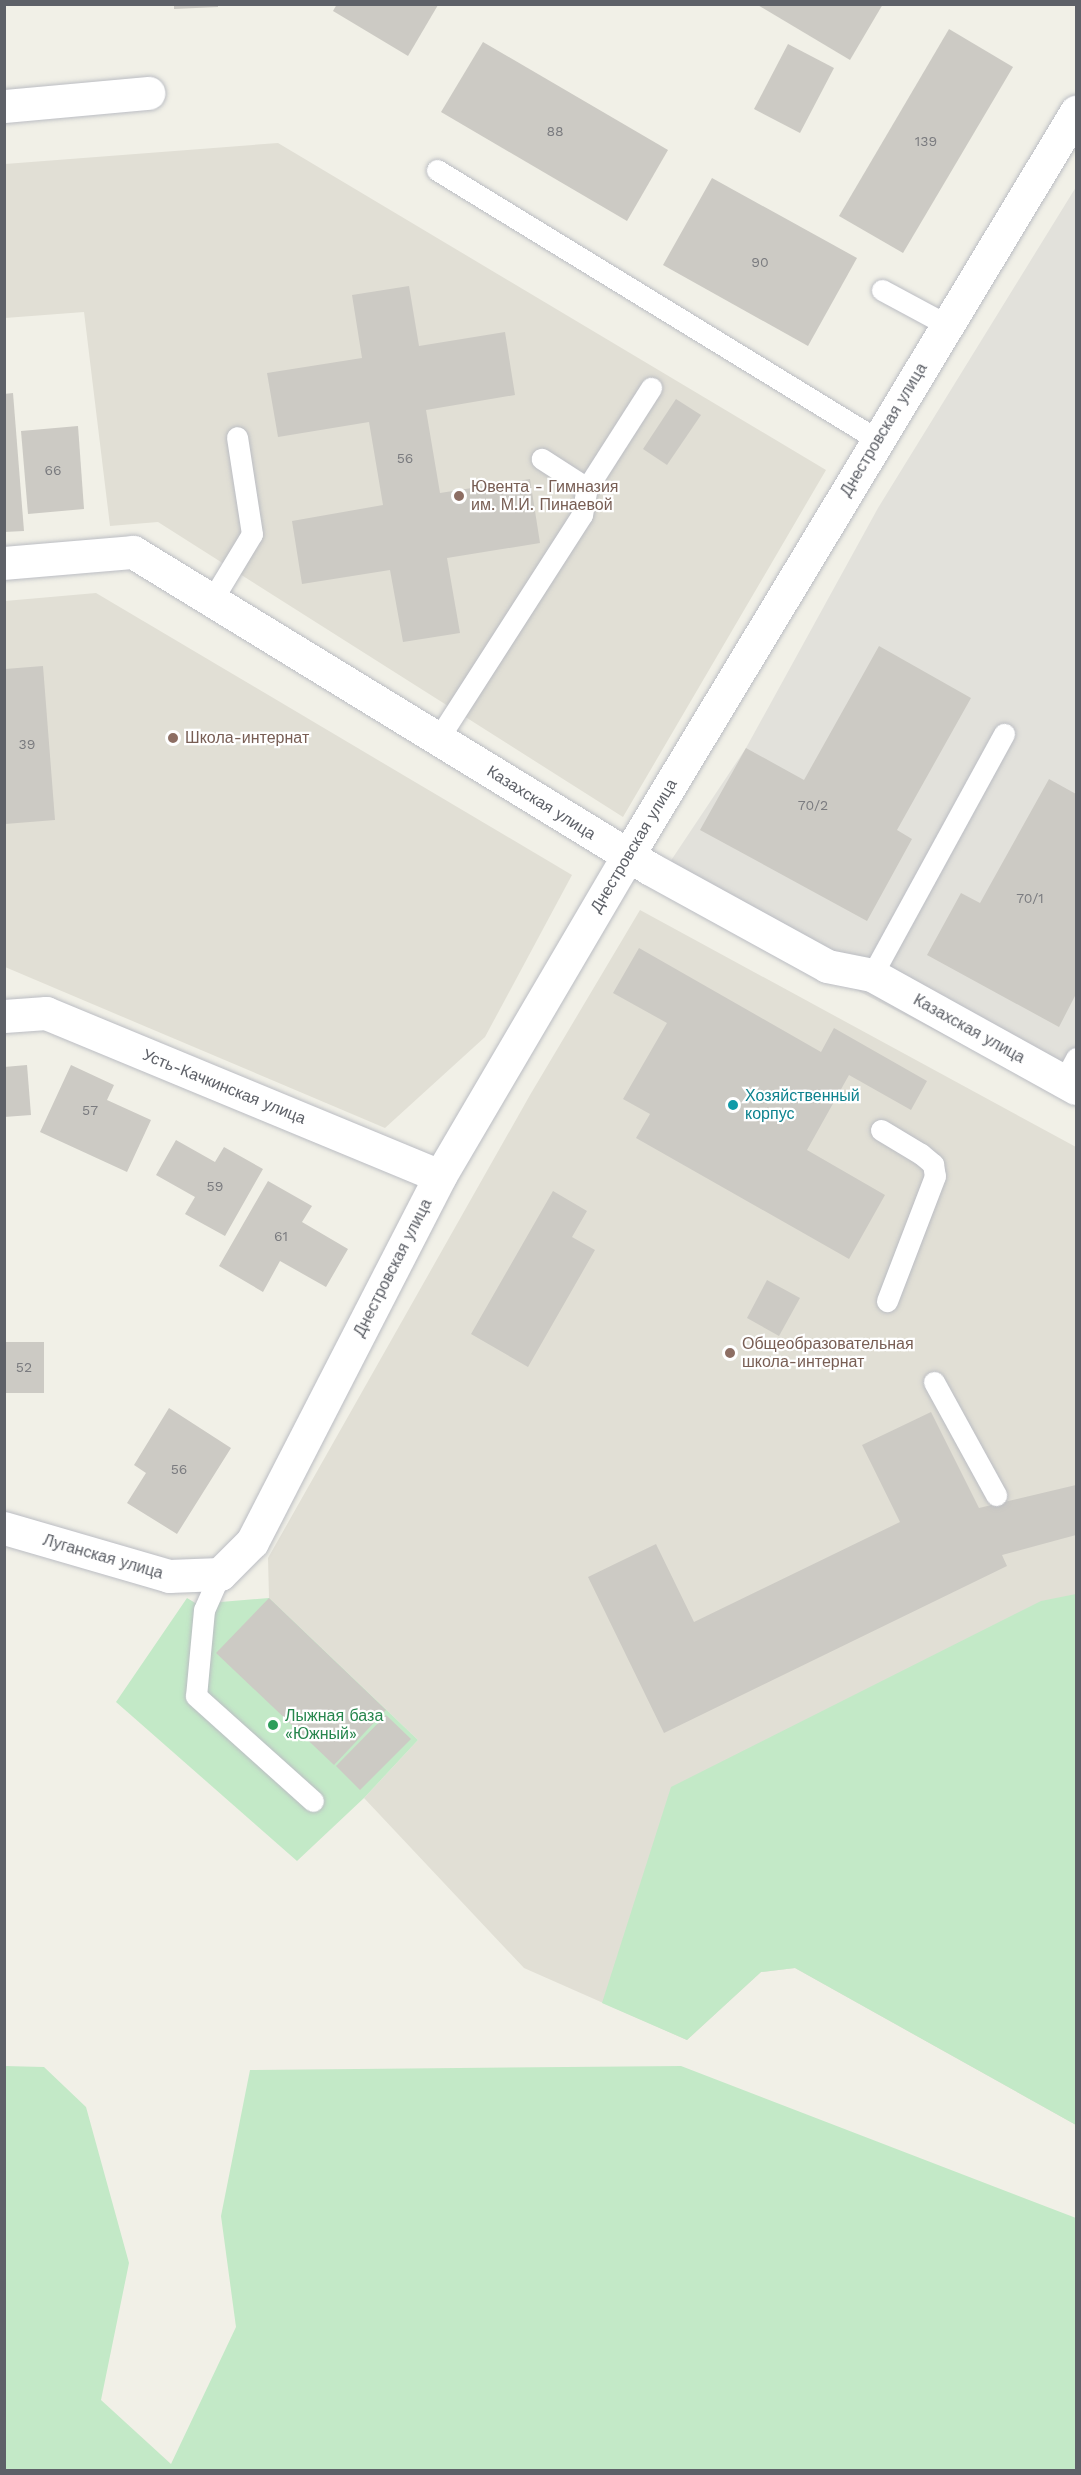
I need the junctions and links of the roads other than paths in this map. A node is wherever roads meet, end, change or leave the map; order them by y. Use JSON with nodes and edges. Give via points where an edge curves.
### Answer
{"nodes":[{"id":1,"x":148,"y":93,"type":"dead end"},
{"id":2,"x":4,"y":106,"type":"edge"},
{"id":3,"x":1076,"y":113,"type":"edge"},
{"id":4,"x":437,"y":170,"type":"dead end"},
{"id":5,"x":882,"y":290,"type":"dead end"},
{"id":6,"x":947,"y":325,"type":"junction"},
{"id":7,"x":651,"y":388,"type":"dead end"},
{"id":8,"x":237,"y":436,"type":"dead end"},
{"id":9,"x":878,"y":440,"type":"junction"},
{"id":10,"x":542,"y":459,"type":"dead end"},
{"id":11,"x":587,"y":488,"type":"junction"},
{"id":12,"x":4,"y":563,"type":"edge"},
{"id":13,"x":212,"y":600,"type":"junction"},
{"id":14,"x":1004,"y":734,"type":"dead end"},
{"id":15,"x":438,"y":739,"type":"junction"},
{"id":16,"x":628,"y":855,"type":"junction"},
{"id":17,"x":872,"y":975,"type":"junction"},
{"id":18,"x":4,"y":1016,"type":"edge"},
{"id":19,"x":1072,"y":1075,"type":"edge"},
{"id":20,"x":881,"y":1130,"type":"dead end"},
{"id":21,"x":440,"y":1176,"type":"junction"},
{"id":22,"x":887,"y":1301,"type":"dead end"},
{"id":23,"x":934,"y":1382,"type":"dead end"},
{"id":24,"x":996,"y":1495,"type":"dead end"},
{"id":25,"x":4,"y":1528,"type":"edge"},
{"id":26,"x":211,"y":1575,"type":"junction"},
{"id":27,"x":313,"y":1801,"type":"dead end"}],
"edges":[{"from":1,"to":2,"type":"street"},
{"from":3,"to":6,"type":"street","name":"Днестровская улица"},
{"from":4,"to":9,"type":"lane"},
{"from":5,"to":6,"type":"lane"},
{"from":6,"to":9,"type":"street","name":"Днестровская улица"},
{"from":7,"to":11,"type":"lane"},
{"from":8,"to":13,"type":"lane","via":[[252,534]]},
{"from":9,"to":16,"type":"street","name":"Днестровская улица"},
{"from":10,"to":11,"type":"lane"},
{"from":11,"to":15,"type":"lane","via":[[582,516]]},
{"from":12,"to":13,"type":"street","name":"Казахская улица","via":[[133,552]]},
{"from":13,"to":15,"type":"street","name":"Казахская улица"},
{"from":14,"to":17,"type":"lane"},
{"from":15,"to":16,"type":"street","name":"Казахская улица"},
{"from":16,"to":17,"type":"street","name":"Казахская улица","via":[[827,966]]},
{"from":16,"to":21,"type":"street","name":"Днестровская улица"},
{"from":17,"to":19,"type":"street","name":"Казахская улица"},
{"from":18,"to":21,"type":"street","name":"Усть-Качкинская улица","via":[[46,1013]]},
{"from":20,"to":22,"type":"lane","via":[[933,1164],[935,1176]]},
{"from":21,"to":26,"type":"street","name":"Днестровская улица","via":[[252,1542]]},
{"from":23,"to":24,"type":"lane"},
{"from":25,"to":26,"type":"street","name":"Луганская улица","via":[[145,1571]]},
{"from":26,"to":27,"type":"lane","via":[[195,1696]]}]}
